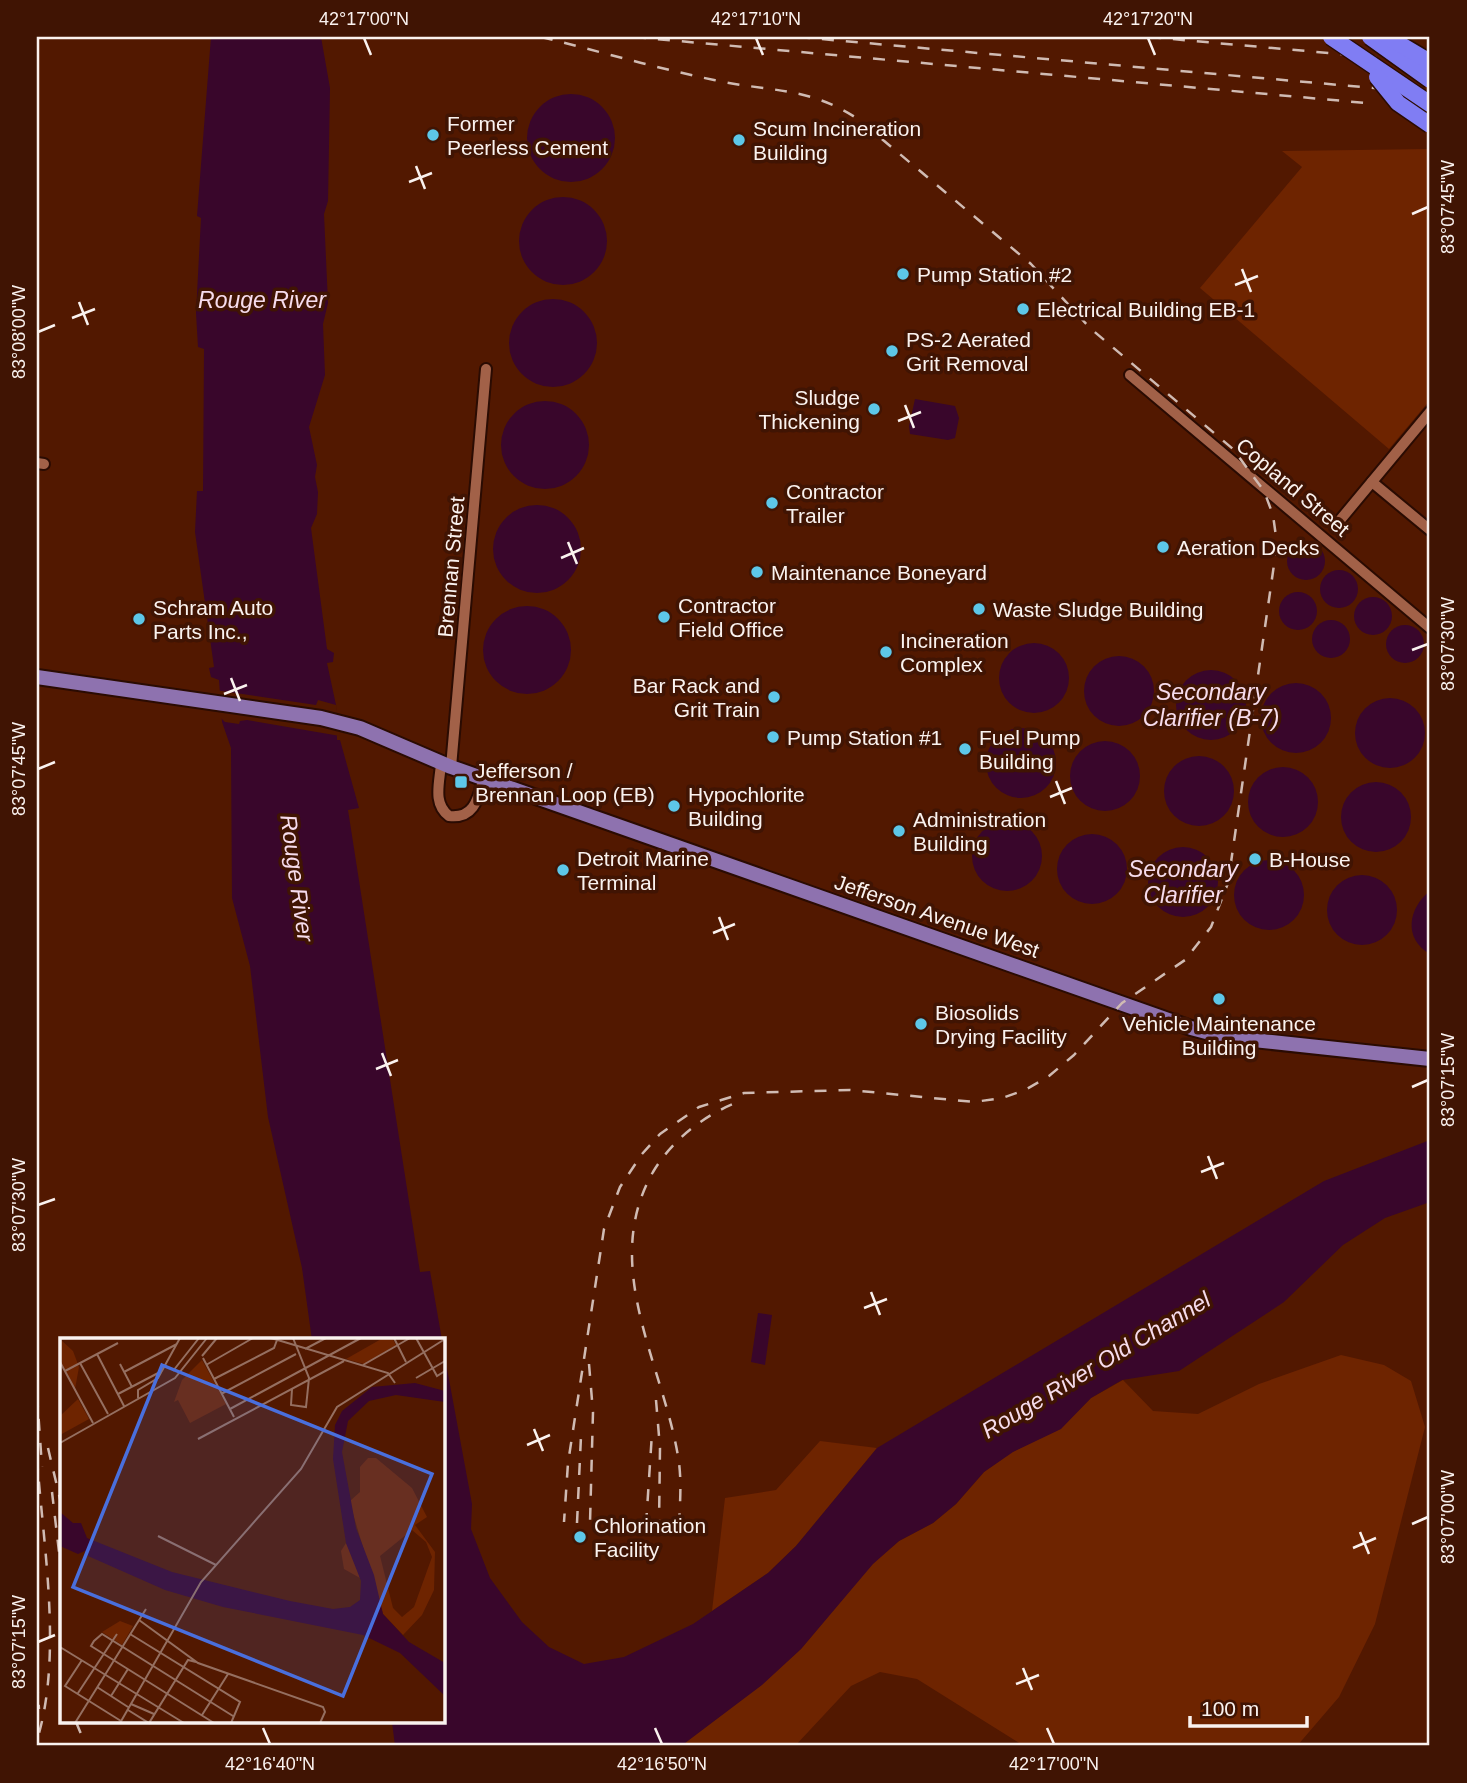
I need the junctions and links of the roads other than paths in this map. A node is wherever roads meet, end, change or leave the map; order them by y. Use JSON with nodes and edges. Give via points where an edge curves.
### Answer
{"nodes":[{"id":1,"x":1331,"y":37,"type":"edge"},
{"id":2,"x":1370,"y":37,"type":"edge"},
{"id":3,"x":1388,"y":37,"type":"edge"},
{"id":4,"x":1365,"y":62,"type":"junction"},
{"id":5,"x":1430,"y":62,"type":"edge"},
{"id":6,"x":1430,"y":80,"type":"edge"},
{"id":7,"x":1430,"y":104,"type":"edge"},
{"id":8,"x":1430,"y":125,"type":"edge"},
{"id":9,"x":486,"y":369,"type":"dead end"},
{"id":10,"x":1130,"y":375,"type":"dead end"},
{"id":11,"x":1430,"y":412,"type":"edge"},
{"id":12,"x":1373,"y":482,"type":"junction"},
{"id":13,"x":1336,"y":525,"type":"dead end"},
{"id":14,"x":1430,"y":530,"type":"edge"},
{"id":15,"x":1430,"y":628,"type":"edge"},
{"id":16,"x":37,"y":677,"type":"edge"},
{"id":17,"x":446,"y":765,"type":"junction"},
{"id":18,"x":484,"y":778,"type":"junction"},
{"id":19,"x":1430,"y":1059,"type":"edge"}],
"edges":[{"from":1,"to":4,"type":"highway","bridge":true},
{"from":2,"to":6,"type":"highway","bridge":true},
{"from":3,"to":5,"type":"highway","bridge":true},
{"from":4,"to":7,"type":"highway","bridge":true},
{"from":4,"to":8,"type":"highway","bridge":true,"via":[[1398,103]]},
{"from":9,"to":17,"type":"street","name":"Brennan Street"},
{"from":10,"to":15,"type":"street","name":"Copland Street"},
{"from":11,"to":12,"type":"street"},
{"from":12,"to":13,"type":"street"},
{"from":12,"to":14,"type":"street"},
{"from":16,"to":17,"type":"main road","name":"Jefferson Avenue West","via":[[342,723]]},
{"from":17,"to":18,"type":"main road","name":"Jefferson Avenue West"},
{"from":17,"to":18,"type":"street","name":"Brennan Street","via":[[438,800],[449,816],[466,815],[471,810]]},
{"from":18,"to":19,"type":"main road","name":"Jefferson Avenue West","via":[[1191,1028],[1225,1037]]}]}
